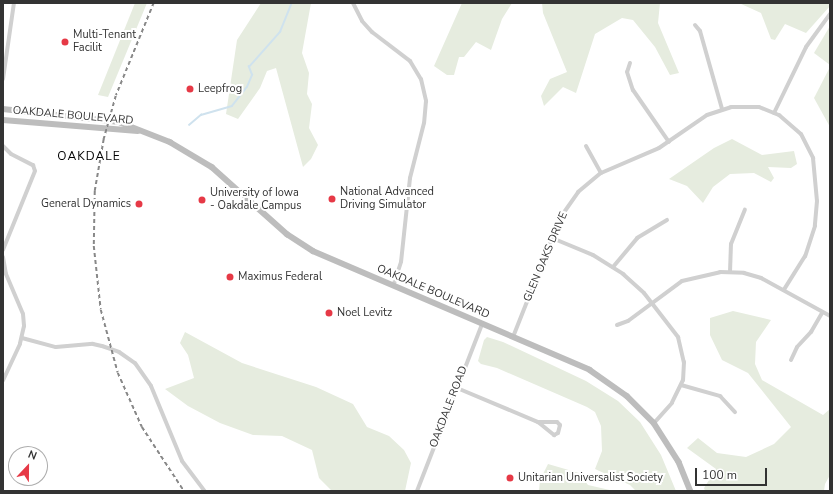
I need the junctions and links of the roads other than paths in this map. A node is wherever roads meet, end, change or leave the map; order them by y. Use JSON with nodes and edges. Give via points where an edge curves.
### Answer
{"nodes":[{"id":1,"x":14,"y":3,"type":"edge"},
{"id":2,"x":353,"y":3,"type":"edge"},
{"id":3,"x":830,"y":14,"type":"edge"},
{"id":4,"x":695,"y":25,"type":"dead end"},
{"id":5,"x":630,"y":63,"type":"dead end"},
{"id":6,"x":3,"y":79,"type":"edge"},
{"id":7,"x":3,"y":108,"type":"edge"},
{"id":8,"x":722,"y":109,"type":"junction"},
{"id":9,"x":774,"y":113,"type":"junction"},
{"id":10,"x":3,"y":120,"type":"edge"},
{"id":11,"x":142,"y":132,"type":"junction"},
{"id":12,"x":668,"y":142,"type":"junction"},
{"id":13,"x":3,"y":146,"type":"edge"},
{"id":14,"x":586,"y":146,"type":"dead end"},
{"id":15,"x":601,"y":173,"type":"junction"},
{"id":16,"x":745,"y":210,"type":"dead end"},
{"id":17,"x":667,"y":220,"type":"dead end"},
{"id":18,"x":552,"y":238,"type":"junction"},
{"id":19,"x":3,"y":250,"type":"edge"},
{"id":20,"x":3,"y":257,"type":"edge"},
{"id":21,"x":613,"y":267,"type":"junction"},
{"id":22,"x":730,"y":272,"type":"junction"},
{"id":23,"x":393,"y":286,"type":"junction"},
{"id":24,"x":784,"y":290,"type":"junction"},
{"id":25,"x":652,"y":302,"type":"junction"},
{"id":26,"x":822,"y":313,"type":"junction"},
{"id":27,"x":830,"y":316,"type":"edge"},
{"id":28,"x":482,"y":324,"type":"junction"},
{"id":29,"x":617,"y":325,"type":"dead end"},
{"id":30,"x":513,"y":337,"type":"junction"},
{"id":31,"x":22,"y":338,"type":"junction"},
{"id":32,"x":791,"y":360,"type":"dead end"},
{"id":33,"x":3,"y":380,"type":"edge"},
{"id":34,"x":681,"y":385,"type":"junction"},
{"id":35,"x":457,"y":388,"type":"junction"},
{"id":36,"x":735,"y":412,"type":"dead end"},
{"id":37,"x":538,"y":422,"type":"junction"},
{"id":38,"x":654,"y":423,"type":"junction"},
{"id":39,"x":205,"y":491,"type":"edge"},
{"id":40,"x":417,"y":491,"type":"edge"},
{"id":41,"x":691,"y":491,"type":"edge"}],
"edges":[{"from":1,"to":6,"type":"street"},
{"from":2,"to":23,"type":"street","via":[[362,21],[372,32],[410,61],[420,79],[426,101],[424,123],[410,178],[401,262]]},
{"from":3,"to":9,"type":"street","via":[[806,47]]},
{"from":4,"to":8,"type":"street","via":[[700,31]]},
{"from":5,"to":12,"type":"street","via":[[627,72],[633,90]]},
{"from":7,"to":11,"type":"main road","name":"OAKDALE BOULEVARD","via":[[108,120],[126,124]]},
{"from":8,"to":9,"type":"street","name":"GLEN OAKS DRIVE","via":[[749,106]]},
{"from":8,"to":12,"type":"street","name":"GLEN OAKS DRIVE","via":[[707,115]]},
{"from":9,"to":24,"type":"street","name":"GLEN OAKS DRIVE","via":[[794,127],[808,147],[814,168],[817,201],[815,226],[809,246]]},
{"from":10,"to":11,"type":"main road","name":"OAKDALE BOULEVARD"},
{"from":11,"to":23,"type":"main road","name":"OAKDALE BOULEVARD","via":[[170,142],[212,167],[287,234],[302,244],[330,260]]},
{"from":12,"to":15,"type":"street","name":"GLEN OAKS DRIVE"},
{"from":13,"to":19,"type":"street","via":[[11,154],[33,165],[35,171]]},
{"from":14,"to":15,"type":"street"},
{"from":15,"to":18,"type":"street","name":"GLEN OAKS DRIVE","via":[[571,200]]},
{"from":16,"to":22,"type":"street","via":[[731,244]]},
{"from":17,"to":21,"type":"street","via":[[637,238]]},
{"from":18,"to":21,"type":"street","via":[[593,255]]},
{"from":18,"to":30,"type":"street","name":"GLEN OAKS DRIVE"},
{"from":20,"to":31,"type":"street","via":[[6,274],[23,314]]},
{"from":21,"to":25,"type":"street"},
{"from":22,"to":24,"type":"street","via":[[754,276]]},
{"from":22,"to":25,"type":"street","via":[[690,278]]},
{"from":23,"to":28,"type":"main road","name":"OAKDALE BOULEVARD"},
{"from":24,"to":26,"type":"street"},
{"from":25,"to":29,"type":"street","via":[[628,321]]},
{"from":25,"to":34,"type":"street","via":[[681,344],[684,362]]},
{"from":26,"to":27,"type":"street"},
{"from":26,"to":32,"type":"street","via":[[811,332],[797,347]]},
{"from":28,"to":30,"type":"main road","name":"OAKDALE BOULEVARD"},
{"from":28,"to":35,"type":"street","name":"OAKDALE ROAD"},
{"from":30,"to":38,"type":"main road","name":"OAKDALE BOULEVARD","via":[[574,362],[602,378],[627,396]]},
{"from":31,"to":33,"type":"street"},
{"from":31,"to":39,"type":"street","via":[[56,347],[93,344],[127,356],[147,380],[182,461]]},
{"from":34,"to":36,"type":"street","via":[[720,396]]},
{"from":34,"to":38,"type":"street","via":[[672,403]]},
{"from":35,"to":37,"type":"street"},
{"from":35,"to":40,"type":"street","name":"OAKDALE ROAD"},
{"from":37,"to":37,"type":"street","via":[[550,433],[558,433],[560,425],[557,422]]},
{"from":38,"to":41,"type":"main road","name":"OAKDALE BOULEVARD","via":[[679,462]]}]}
